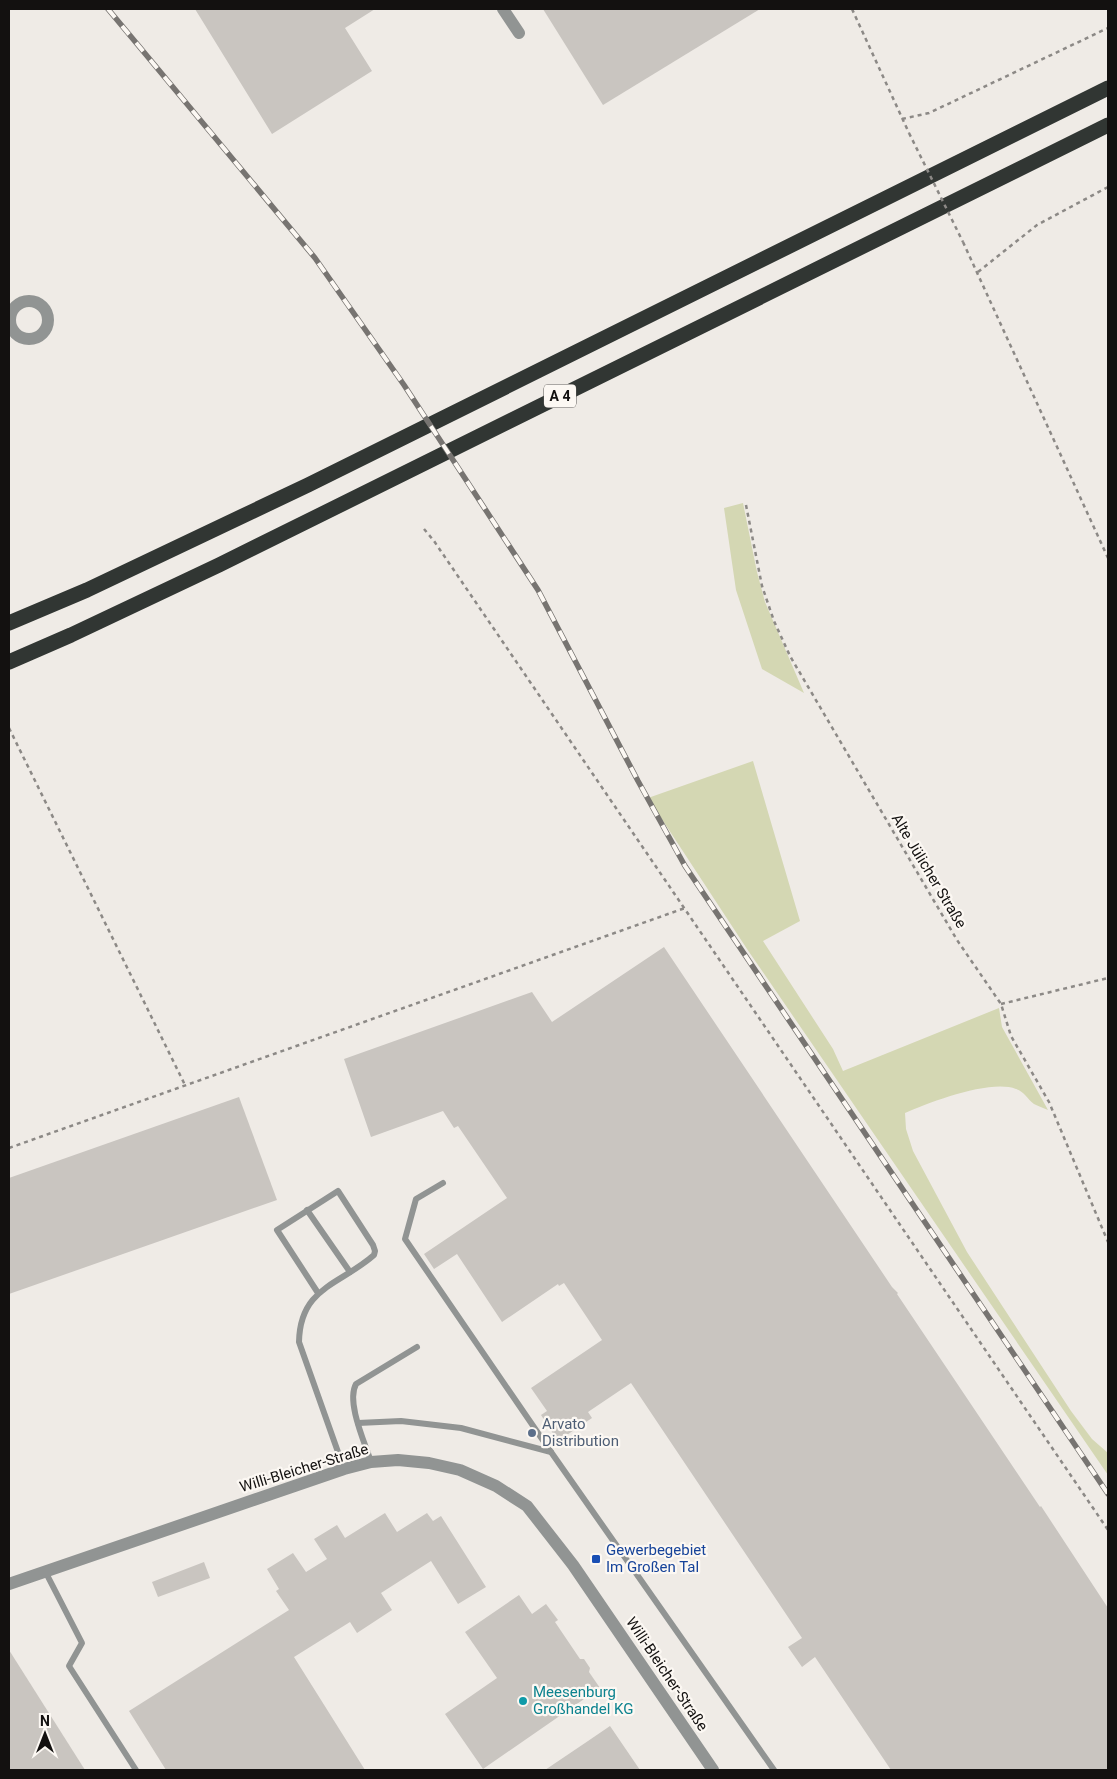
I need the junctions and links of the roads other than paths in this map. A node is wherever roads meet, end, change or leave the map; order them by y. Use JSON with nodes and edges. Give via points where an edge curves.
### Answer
{"nodes":[{"id":1,"x":503,"y":9,"type":"edge"},
{"id":2,"x":519,"y":33,"type":"dead end"},
{"id":3,"x":1108,"y":88,"type":"edge"},
{"id":4,"x":1108,"y":125,"type":"edge"},
{"id":5,"x":9,"y":623,"type":"edge"},
{"id":6,"x":9,"y":662,"type":"edge"},
{"id":7,"x":443,"y":1183,"type":"dead end"},
{"id":8,"x":307,"y":1210,"type":"junction"},
{"id":9,"x":350,"y":1272,"type":"junction"},
{"id":10,"x":318,"y":1293,"type":"junction"},
{"id":11,"x":417,"y":1347,"type":"dead end"},
{"id":12,"x":358,"y":1423,"type":"junction"},
{"id":13,"x":550,"y":1452,"type":"junction"},
{"id":14,"x":371,"y":1462,"type":"junction"},
{"id":15,"x":344,"y":1469,"type":"junction"},
{"id":16,"x":45,"y":1571,"type":"junction"},
{"id":17,"x":9,"y":1584,"type":"edge"},
{"id":18,"x":136,"y":1770,"type":"edge"},
{"id":19,"x":714,"y":1770,"type":"edge"},
{"id":20,"x":774,"y":1770,"type":"edge"}],
"edges":[{"from":1,"to":2,"type":"street"},
{"from":3,"to":5,"type":"highway","number":"A 4","via":[[308,485],[87,590]]},
{"from":4,"to":6,"type":"highway","number":"A 4","via":[[219,565]]},
{"from":7,"to":13,"type":"lane","via":[[416,1199],[405,1239]]},
{"from":8,"to":9,"type":"lane"},
{"from":8,"to":9,"type":"lane","via":[[338,1191],[375,1251]]},
{"from":8,"to":10,"type":"lane","via":[[277,1230]]},
{"from":9,"to":10,"type":"lane"},
{"from":10,"to":15,"type":"lane","via":[[304,1313],[299,1342]]},
{"from":11,"to":12,"type":"lane","via":[[356,1384],[352,1396]]},
{"from":12,"to":13,"type":"lane","via":[[401,1422],[461,1428]]},
{"from":12,"to":14,"type":"lane"},
{"from":13,"to":20,"type":"lane"},
{"from":14,"to":15,"type":"street","name":"Willi-Bleicher-Straße"},
{"from":14,"to":19,"type":"street","name":"Willi-Bleicher-Straße","via":[[398,1460],[460,1470],[496,1486],[526,1506],[573,1565]]},
{"from":15,"to":16,"type":"street","name":"Willi-Bleicher-Straße"},
{"from":16,"to":17,"type":"street","name":"Willi-Bleicher-Straße"},
{"from":16,"to":18,"type":"lane","via":[[82,1643],[70,1666]]}]}
